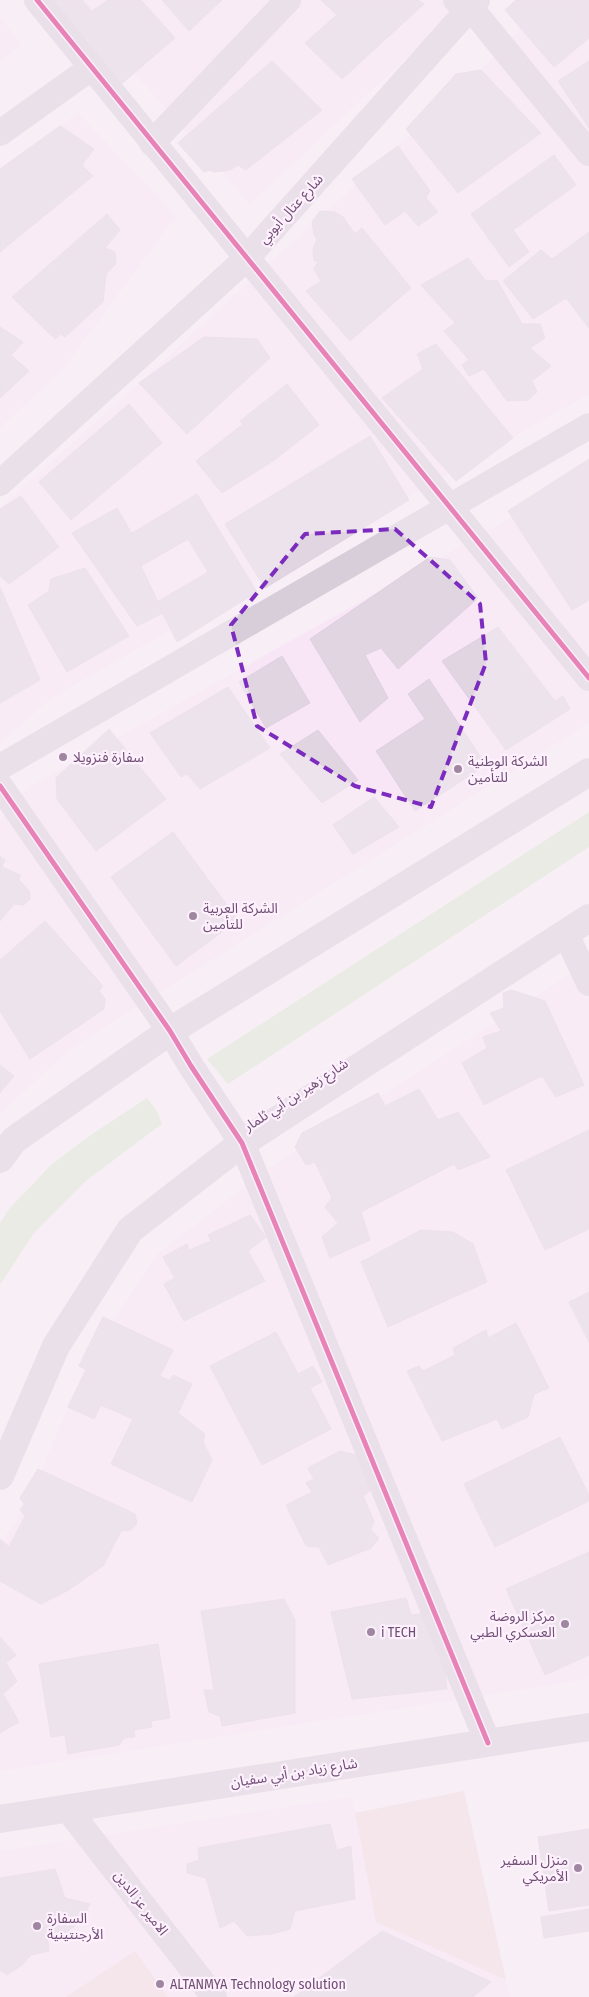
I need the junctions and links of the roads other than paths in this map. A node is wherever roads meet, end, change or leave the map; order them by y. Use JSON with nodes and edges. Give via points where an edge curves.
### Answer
{"nodes":[{"id":1,"x":37,"y":0,"type":"edge"},
{"id":2,"x":288,"y":0,"type":"edge"},
{"id":3,"x":468,"y":2,"type":"edge"},
{"id":4,"x":91,"y":68,"type":"junction"},
{"id":5,"x":0,"y":133,"type":"edge"},
{"id":6,"x":152,"y":143,"type":"junction"},
{"id":7,"x":589,"y":153,"type":"edge"},
{"id":8,"x":246,"y":259,"type":"junction"},
{"id":9,"x":589,"y":426,"type":"edge"},
{"id":10,"x":0,"y":483,"type":"edge"},
{"id":11,"x":450,"y":506,"type":"junction"},
{"id":12,"x":589,"y":678,"type":"edge"},
{"id":13,"x":0,"y":767,"type":"edge"},
{"id":14,"x":589,"y":772,"type":"edge"},
{"id":15,"x":0,"y":786,"type":"edge"},
{"id":16,"x":589,"y":918,"type":"edge"},
{"id":17,"x":566,"y":934,"type":"junction"},
{"id":18,"x":589,"y":983,"type":"edge"},
{"id":19,"x":170,"y":1031,"type":"junction"},
{"id":20,"x":242,"y":1143,"type":"junction"},
{"id":21,"x":0,"y":1159,"type":"edge"},
{"id":22,"x":0,"y":1476,"type":"edge"},
{"id":23,"x":589,"y":1728,"type":"edge"},
{"id":24,"x":488,"y":1743,"type":"junction"},
{"id":25,"x":67,"y":1808,"type":"junction"},
{"id":26,"x":0,"y":1819,"type":"edge"},
{"id":27,"x":214,"y":1997,"type":"edge"}],
"edges":[{"from":1,"to":4,"type":"street"},
{"from":2,"to":6,"type":"street"},
{"from":3,"to":7,"type":"street"},
{"from":3,"to":8,"type":"street","name":"شارع عتال أيوبي"},
{"from":4,"to":5,"type":"street"},
{"from":4,"to":6,"type":"street"},
{"from":6,"to":8,"type":"street"},
{"from":8,"to":10,"type":"street","name":"شارع عتال أيوبي"},
{"from":8,"to":11,"type":"street"},
{"from":9,"to":11,"type":"street"},
{"from":11,"to":12,"type":"street"},
{"from":11,"to":13,"type":"street"},
{"from":14,"to":19,"type":"street"},
{"from":15,"to":19,"type":"street"},
{"from":16,"to":17,"type":"street","name":"شارع زهير بن أبي ثلمار"},
{"from":17,"to":18,"type":"street"},
{"from":17,"to":20,"type":"street","name":"شارع زهير بن أبي ثلمار"},
{"from":19,"to":20,"type":"street"},
{"from":19,"to":21,"type":"street","via":[[14,1140]]},
{"from":20,"to":22,"type":"street","name":"شارع زهير بن أبي ثلمار","via":[[130,1230],[56,1346]]},
{"from":20,"to":24,"type":"street"},
{"from":23,"to":24,"type":"street","name":"شارع زياد بن أبي سفيان"},
{"from":24,"to":25,"type":"street","name":"شارع زياد بن أبي سفيان"},
{"from":25,"to":26,"type":"street","name":"شارع زياد بن أبي سفيان"},
{"from":25,"to":27,"type":"street","name":"الامير عز الدين"}]}
